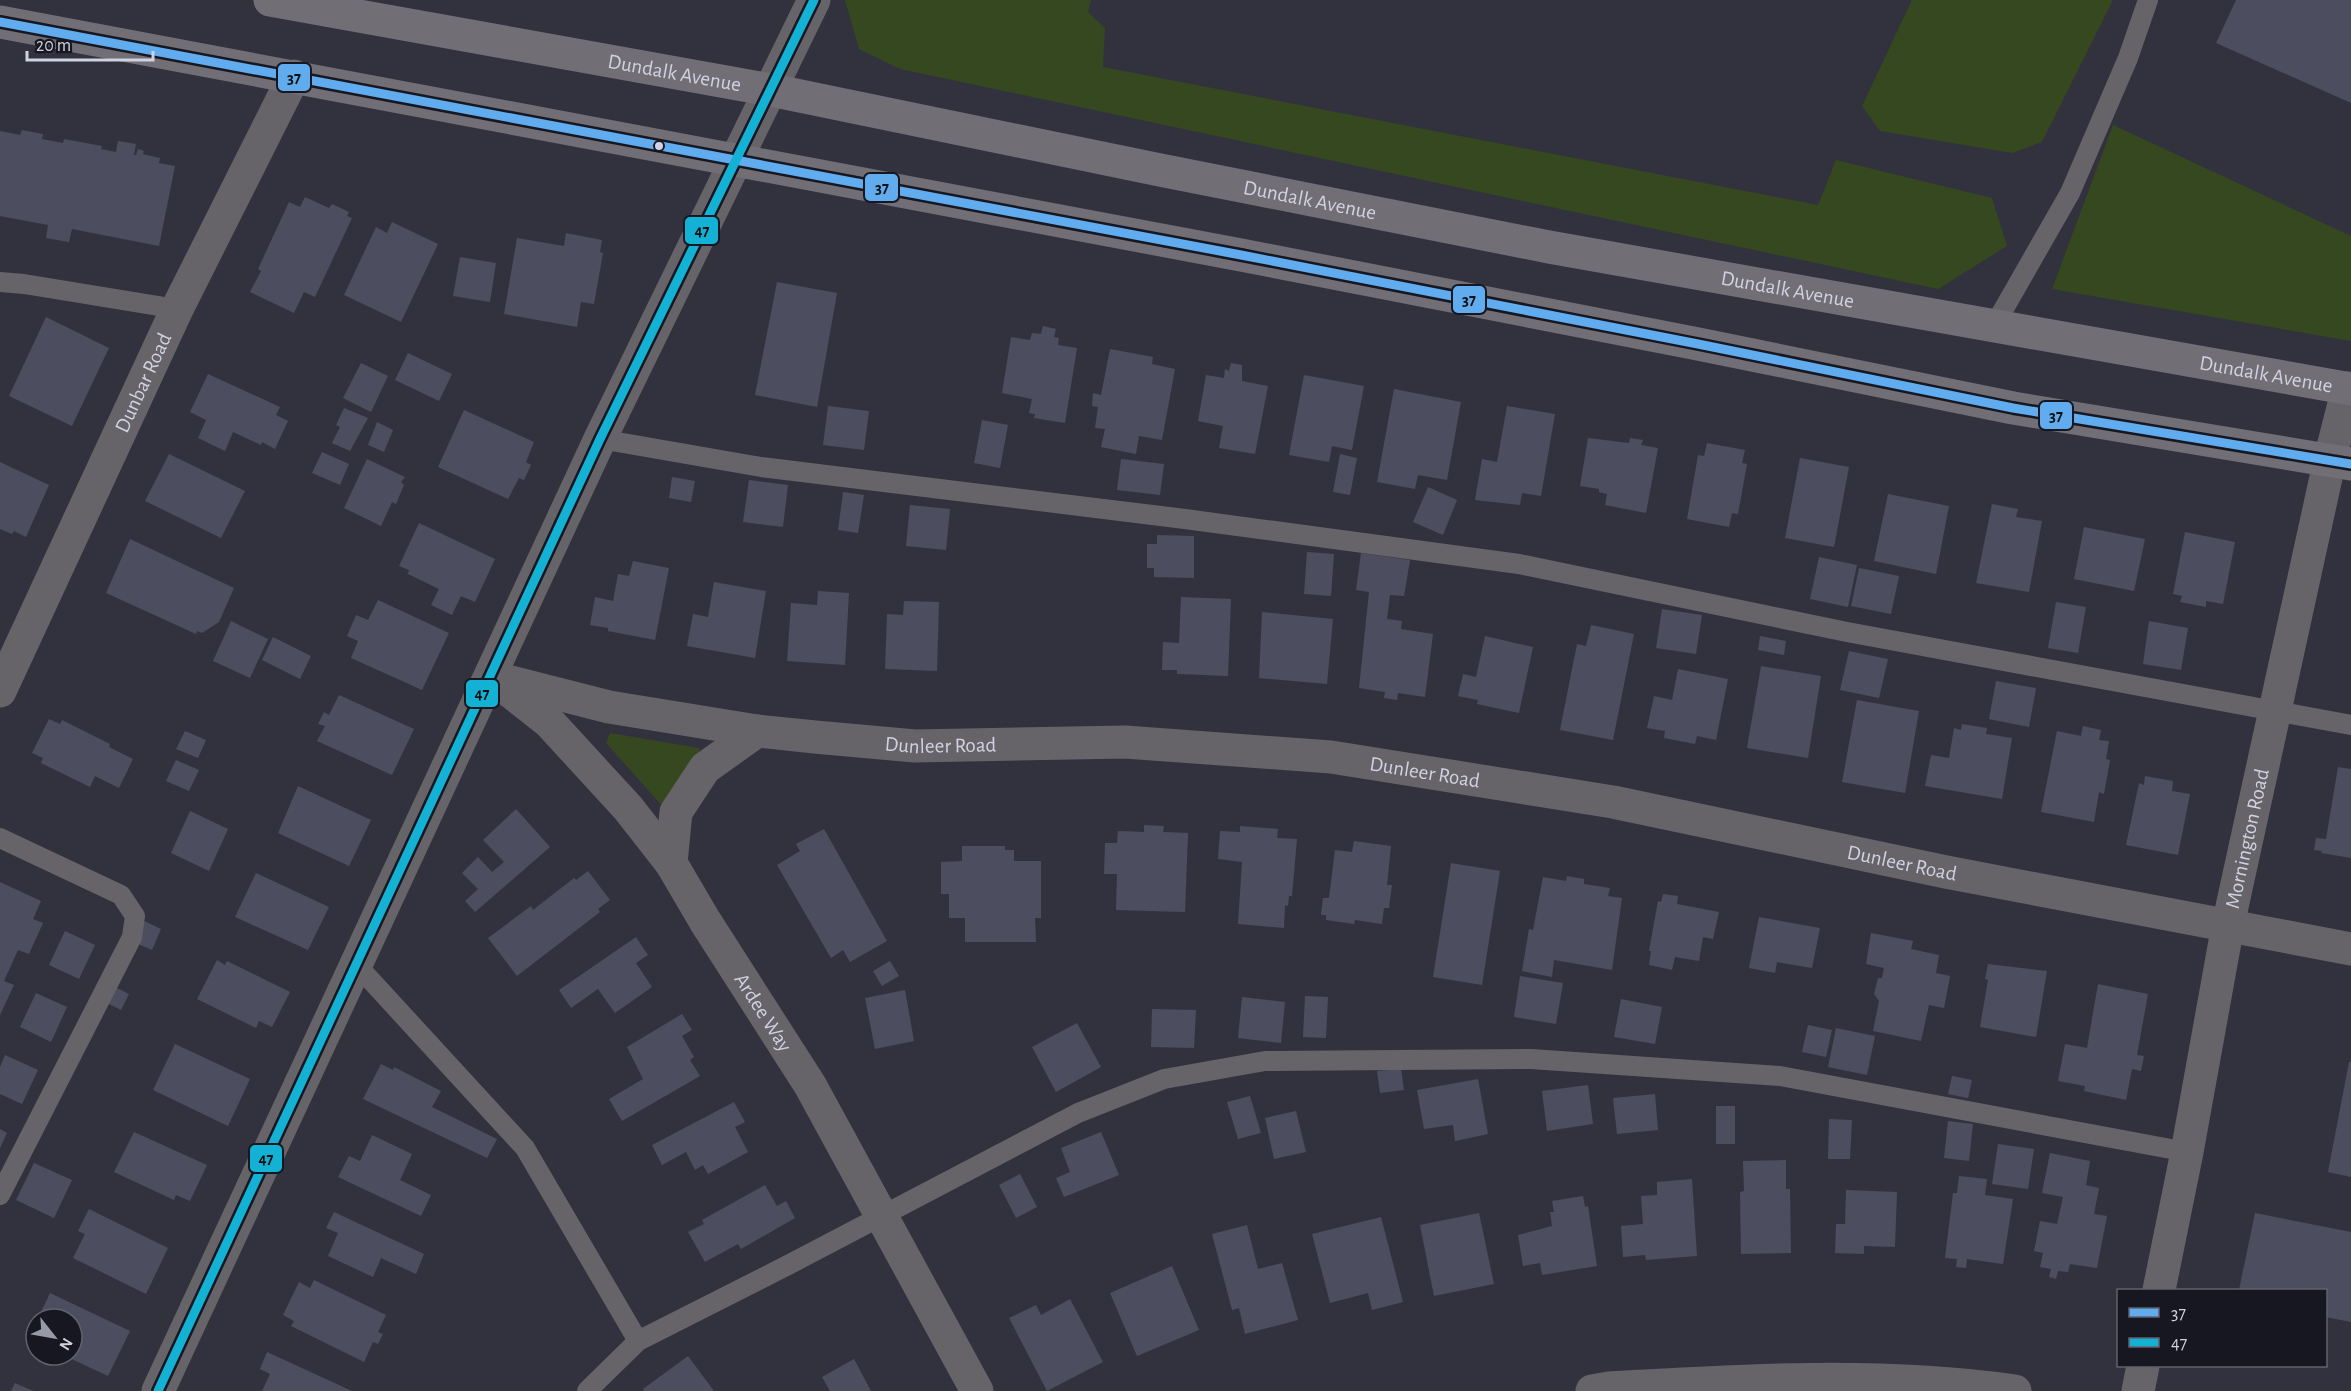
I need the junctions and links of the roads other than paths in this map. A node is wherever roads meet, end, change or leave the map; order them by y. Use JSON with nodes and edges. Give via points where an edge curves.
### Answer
{"nodes":[{"id":1,"x":270,"y":0,"type":"edge"},
{"id":2,"x":2148,"y":0,"type":"edge"},
{"id":3,"x":807,"y":1,"type":"edge"},
{"id":4,"x":0,"y":22,"type":"edge"},
{"id":5,"x":294,"y":76,"type":"junction"},
{"id":6,"x":771,"y":90,"type":"junction"},
{"id":7,"x":736,"y":160,"type":"junction"},
{"id":8,"x":0,"y":282,"type":"edge"},
{"id":9,"x":177,"y":309,"type":"junction"},
{"id":10,"x":1994,"y":326,"type":"junction"},
{"id":11,"x":2349,"y":388,"type":"edge"},
{"id":12,"x":600,"y":439,"type":"junction"},
{"id":13,"x":2341,"y":462,"type":"edge"},
{"id":14,"x":491,"y":677,"type":"junction"},
{"id":15,"x":0,"y":691,"type":"edge"},
{"id":16,"x":2276,"y":710,"type":"junction"},
{"id":17,"x":2351,"y":725,"type":"edge"},
{"id":18,"x":757,"y":731,"type":"junction"},
{"id":19,"x":0,"y":838,"type":"edge"},
{"id":20,"x":671,"y":863,"type":"junction"},
{"id":21,"x":2228,"y":925,"type":"junction"},
{"id":22,"x":2351,"y":949,"type":"edge"},
{"id":23,"x":355,"y":963,"type":"junction"},
{"id":24,"x":2187,"y":1152,"type":"junction"},
{"id":25,"x":0,"y":1195,"type":"edge"},
{"id":26,"x":881,"y":1216,"type":"junction"},
{"id":27,"x":2159,"y":1289,"type":"edge"},
{"id":28,"x":638,"y":1341,"type":"junction"},
{"id":29,"x":2143,"y":1367,"type":"edge"},
{"id":30,"x":158,"y":1391,"type":"edge"},
{"id":31,"x":587,"y":1391,"type":"edge"},
{"id":32,"x":977,"y":1391,"type":"edge"},
{"id":33,"x":1592,"y":1391,"type":"edge"},
{"id":34,"x":2015,"y":1391,"type":"edge"},
{"id":35,"x":2138,"y":1391,"type":"edge"}],
"edges":[{"from":1,"to":6,"type":"main road","name":"Dundalk Avenue"},
{"from":2,"to":10,"type":"lane","via":[[2128,58],[2070,193]]},
{"from":3,"to":6,"type":"street"},
{"from":4,"to":5,"type":"main road"},
{"from":5,"to":7,"type":"main road"},
{"from":5,"to":9,"type":"street","name":"Dunbar Road"},
{"from":6,"to":7,"type":"street"},
{"from":6,"to":10,"type":"main road","name":"Dundalk Avenue","via":[[1549,247]]},
{"from":7,"to":12,"type":"street"},
{"from":7,"to":13,"type":"main road","via":[[2013,408]]},
{"from":8,"to":9,"type":"lane"},
{"from":9,"to":15,"type":"street","name":"Dunbar Road"},
{"from":10,"to":11,"type":"main road","name":"Dundalk Avenue"},
{"from":11,"to":13,"type":"street","name":"Mornington Road"},
{"from":12,"to":14,"type":"street"},
{"from":12,"to":16,"type":"lane","via":[[761,467],[1519,564],[1847,632]]},
{"from":13,"to":16,"type":"street","name":"Mornington Road"},
{"from":14,"to":18,"type":"street","name":"Dunleer Road","via":[[609,707]]},
{"from":14,"to":20,"type":"street","name":"Ardee Way","via":[[549,722],[628,808]]},
{"from":14,"to":23,"type":"street"},
{"from":16,"to":17,"type":"lane"},
{"from":16,"to":21,"type":"street","name":"Mornington Road"},
{"from":18,"to":20,"type":"street","via":[[705,768],[676,812]]},
{"from":18,"to":21,"type":"street","name":"Dunleer Road","via":[[915,746],[1125,742],[1331,757],[1613,802],[1946,872]]},
{"from":19,"to":25,"type":"lane","via":[[121,895],[135,916],[132,937]]},
{"from":20,"to":26,"type":"street","name":"Ardee Way","via":[[810,1085]]},
{"from":21,"to":22,"type":"street","name":"Dunleer Road"},
{"from":21,"to":24,"type":"street","name":"Mornington Road"},
{"from":23,"to":28,"type":"lane","via":[[525,1148]]},
{"from":23,"to":30,"type":"street"},
{"from":24,"to":26,"type":"lane","via":[[1780,1076],[1531,1059],[1265,1061],[1164,1079],[1089,1108]]},
{"from":24,"to":27,"type":"street","name":"Mornington Road"},
{"from":26,"to":28,"type":"lane"},
{"from":26,"to":32,"type":"street","name":"Ardee Way"},
{"from":28,"to":31,"type":"lane"},
{"from":29,"to":35,"type":"street"},
{"from":33,"to":34,"type":"street","via":[[1727,1381],[1848,1380],[1972,1385]]}]}
